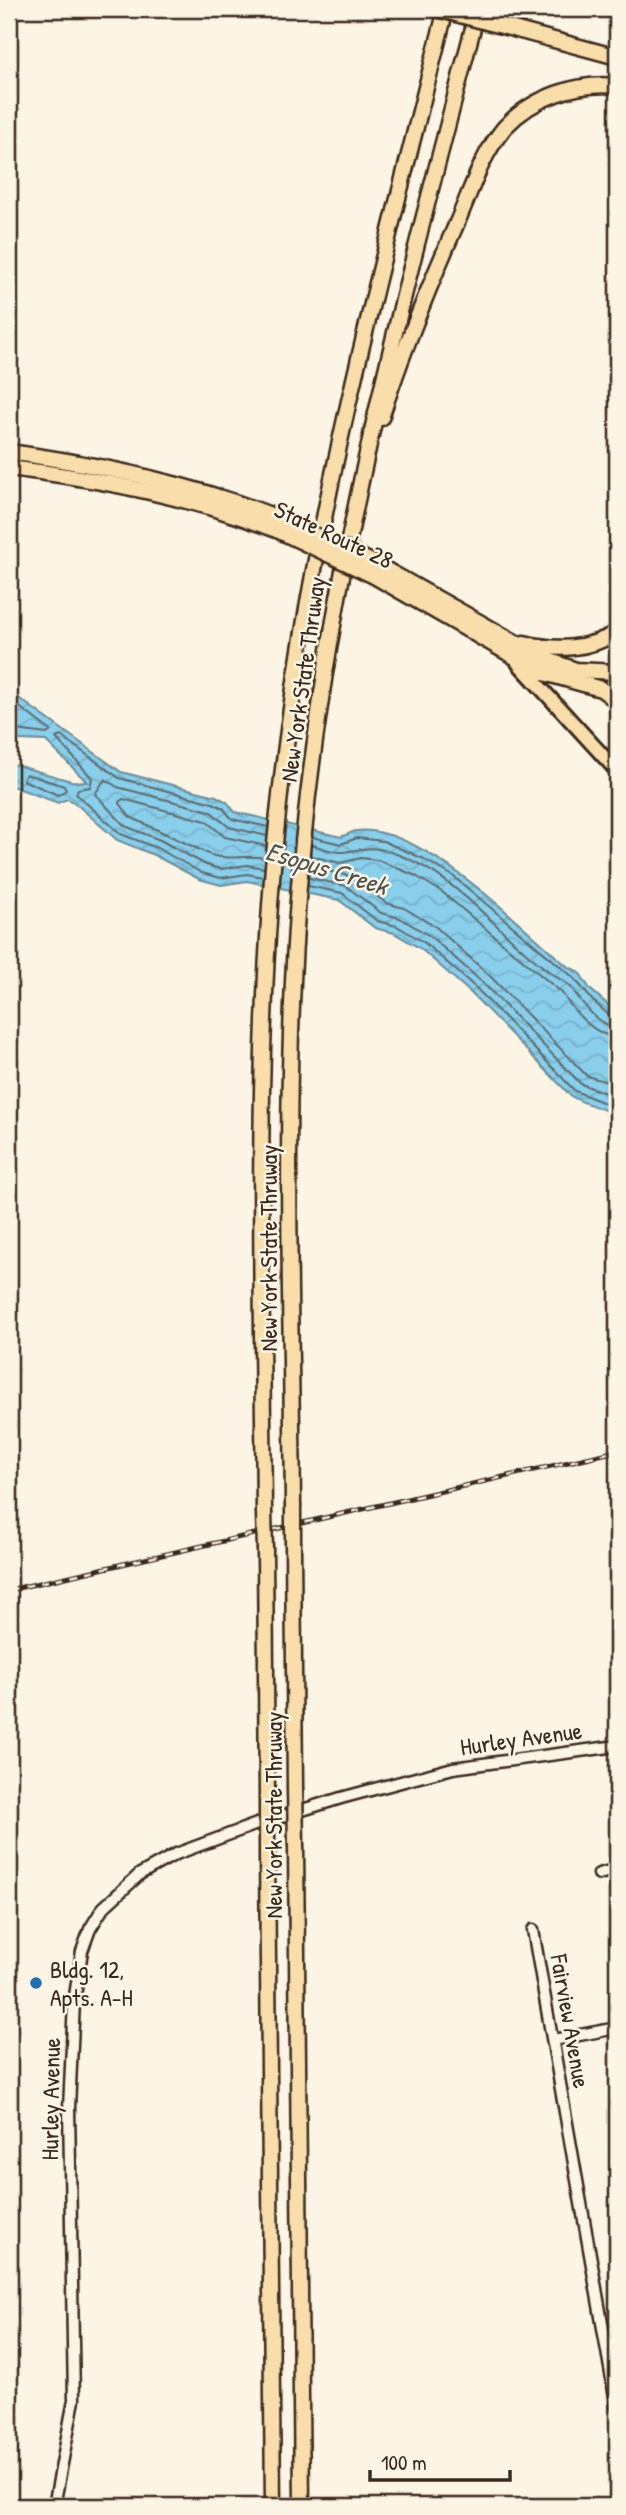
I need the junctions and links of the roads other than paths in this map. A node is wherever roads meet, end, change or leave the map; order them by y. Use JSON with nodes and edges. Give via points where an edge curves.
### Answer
{"nodes":[{"id":1,"x":437,"y":9,"type":"edge"},
{"id":2,"x":444,"y":9,"type":"edge"},
{"id":3,"x":464,"y":9,"type":"edge"},
{"id":4,"x":478,"y":9,"type":"edge"},
{"id":5,"x":503,"y":23,"type":"junction"},
{"id":6,"x":617,"y":49,"type":"edge"},
{"id":7,"x":617,"y":57,"type":"edge"},
{"id":8,"x":617,"y":86,"type":"edge"},
{"id":9,"x":9,"y":452,"type":"edge"},
{"id":10,"x":9,"y":468,"type":"edge"},
{"id":11,"x":356,"y":492,"type":"junction"},
{"id":12,"x":280,"y":525,"type":"junction"},
{"id":13,"x":375,"y":570,"type":"junction"},
{"id":14,"x":617,"y":632,"type":"edge"},
{"id":15,"x":507,"y":639,"type":"junction"},
{"id":16,"x":511,"y":655,"type":"junction"},
{"id":17,"x":617,"y":672,"type":"edge"},
{"id":18,"x":617,"y":701,"type":"edge"},
{"id":19,"x":617,"y":771,"type":"edge"},
{"id":20,"x":617,"y":1746,"type":"edge"},
{"id":21,"x":617,"y":1869,"type":"edge"},
{"id":22,"x":600,"y":1874,"type":"dead end"},
{"id":23,"x":533,"y":1930,"type":"dead end"},
{"id":24,"x":617,"y":2028,"type":"edge"},
{"id":25,"x":553,"y":2040,"type":"junction"},
{"id":26,"x":616,"y":2393,"type":"edge"},
{"id":27,"x":617,"y":2408,"type":"edge"},
{"id":28,"x":54,"y":2506,"type":"edge"},
{"id":29,"x":273,"y":2506,"type":"edge"},
{"id":30,"x":302,"y":2506,"type":"edge"}],
"edges":[{"from":1,"to":5,"type":"highway","bridge":true},
{"from":2,"to":29,"type":"highway","name":"New York State Thruway","bridge":true,"via":[[328,486],[300,638],[267,940],[261,1094]]},
{"from":3,"to":5,"type":"highway"},
{"from":4,"to":11,"type":"highway","name":"New York State Thruway"},
{"from":5,"to":6,"type":"highway"},
{"from":5,"to":7,"type":"highway"},
{"from":8,"to":11,"type":"highway","via":[[579,87],[548,97],[518,116],[495,140],[413,327]]},
{"from":9,"to":12,"type":"highway","name":"State Route 28","via":[[183,485]]},
{"from":10,"to":12,"type":"highway","name":"State Route 28","via":[[139,489]]},
{"from":11,"to":30,"type":"highway","name":"New York State Thruway","bridge":true,"via":[[308,790],[295,941],[290,1108]]},
{"from":12,"to":13,"type":"highway","name":"State Route 28","bridge":true},
{"from":13,"to":15,"type":"highway","name":"State Route 28"},
{"from":13,"to":16,"type":"highway","name":"State Route 28"},
{"from":14,"to":15,"type":"highway","via":[[587,645],[561,648]]},
{"from":15,"to":17,"type":"highway","name":"State Route 28","via":[[565,667],[600,674]]},
{"from":16,"to":18,"type":"highway","name":"State Route 28","via":[[552,676],[601,689]]},
{"from":16,"to":19,"type":"main road"},
{"from":20,"to":28,"type":"street","name":"Hurley Avenue","via":[[453,1769],[329,1801],[176,1854],[140,1874],[103,1908],[82,1951],[73,2022],[69,2108],[74,2405]]},
{"from":21,"to":22,"type":"street"},
{"from":23,"to":25,"type":"street","name":"Fairview Avenue"},
{"from":24,"to":25,"type":"street"},
{"from":25,"to":26,"type":"street","name":"Fairview Avenue"},
{"from":26,"to":27,"type":"street","name":"Fairview Avenue"}]}
